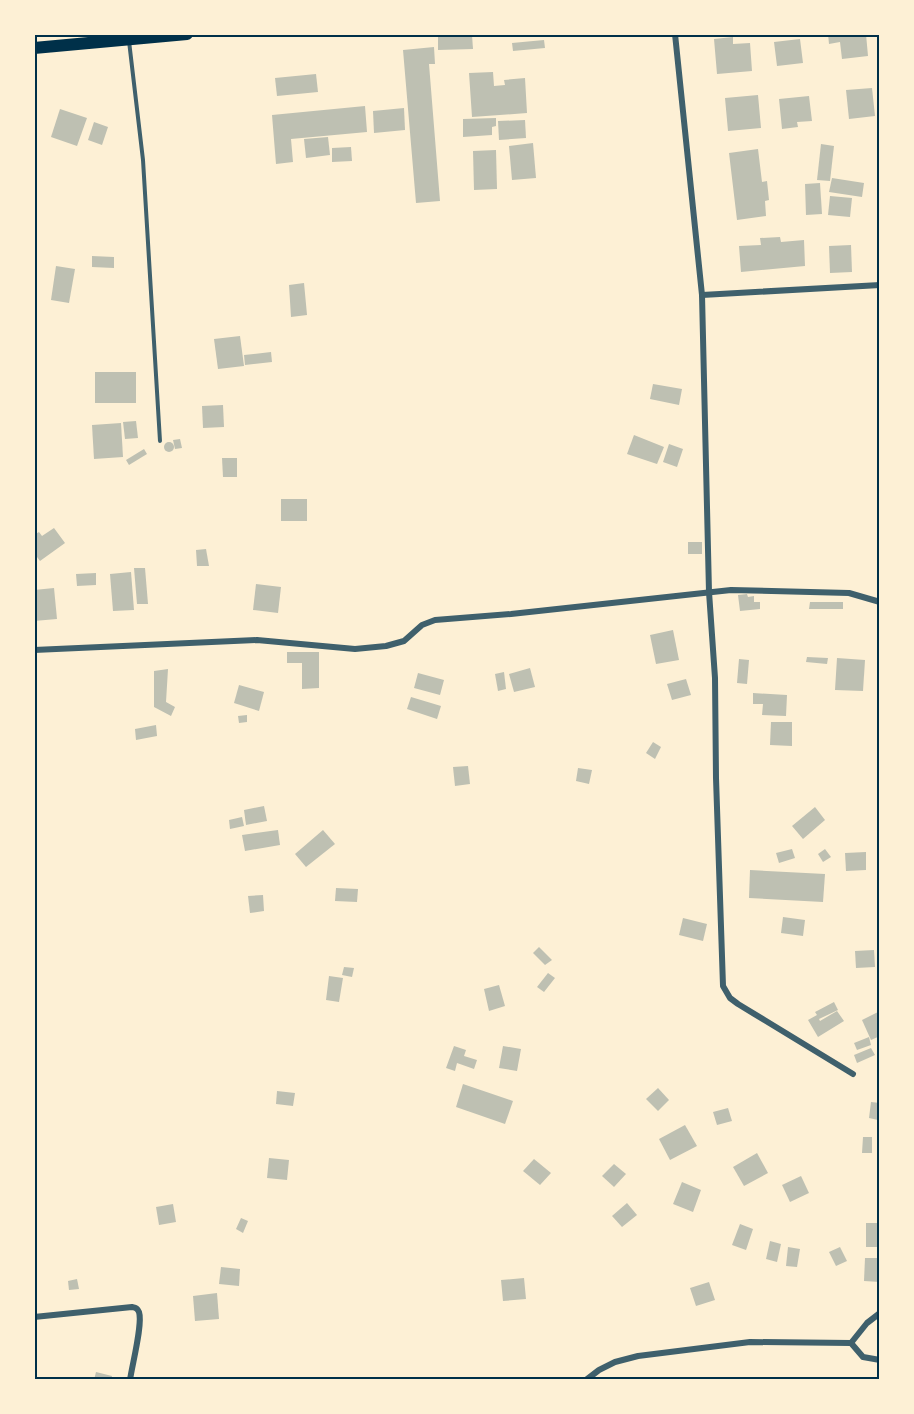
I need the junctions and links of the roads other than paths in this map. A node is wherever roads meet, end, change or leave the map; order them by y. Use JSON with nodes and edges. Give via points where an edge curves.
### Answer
{"nodes":[{"id":1,"x":187,"y":34,"type":"edge"},
{"id":2,"x":675,"y":34,"type":"edge"},
{"id":3,"x":129,"y":37,"type":"edge"},
{"id":4,"x":34,"y":48,"type":"edge"},
{"id":5,"x":879,"y":285,"type":"edge"},
{"id":6,"x":702,"y":295,"type":"junction"},
{"id":7,"x":160,"y":441,"type":"dead end"},
{"id":8,"x":709,"y":592,"type":"junction"},
{"id":9,"x":879,"y":603,"type":"edge"},
{"id":10,"x":34,"y":651,"type":"edge"},
{"id":11,"x":853,"y":1074,"type":"dead end"},
{"id":12,"x":879,"y":1313,"type":"edge"},
{"id":13,"x":34,"y":1317,"type":"edge"},
{"id":14,"x":850,"y":1343,"type":"junction"},
{"id":15,"x":879,"y":1360,"type":"edge"},
{"id":16,"x":130,"y":1380,"type":"edge"},
{"id":17,"x":586,"y":1380,"type":"edge"}],
"edges":[{"from":1,"to":3,"type":"main road"},
{"from":2,"to":6,"type":"street"},
{"from":3,"to":4,"type":"main road"},
{"from":3,"to":7,"type":"lane","via":[[143,160]]},
{"from":5,"to":6,"type":"street"},
{"from":6,"to":8,"type":"street"},
{"from":8,"to":9,"type":"street","via":[[849,593]]},
{"from":8,"to":10,"type":"street","via":[[435,620],[422,625],[404,641],[355,649],[257,640]]},
{"from":8,"to":11,"type":"street","via":[[723,986],[738,1004]]},
{"from":12,"to":14,"type":"street"},
{"from":13,"to":16,"type":"street","via":[[136,1308],[140,1322]]},
{"from":14,"to":15,"type":"street","via":[[863,1357]]},
{"from":14,"to":17,"type":"street","via":[[750,1342],[638,1356],[615,1362]]}]}
